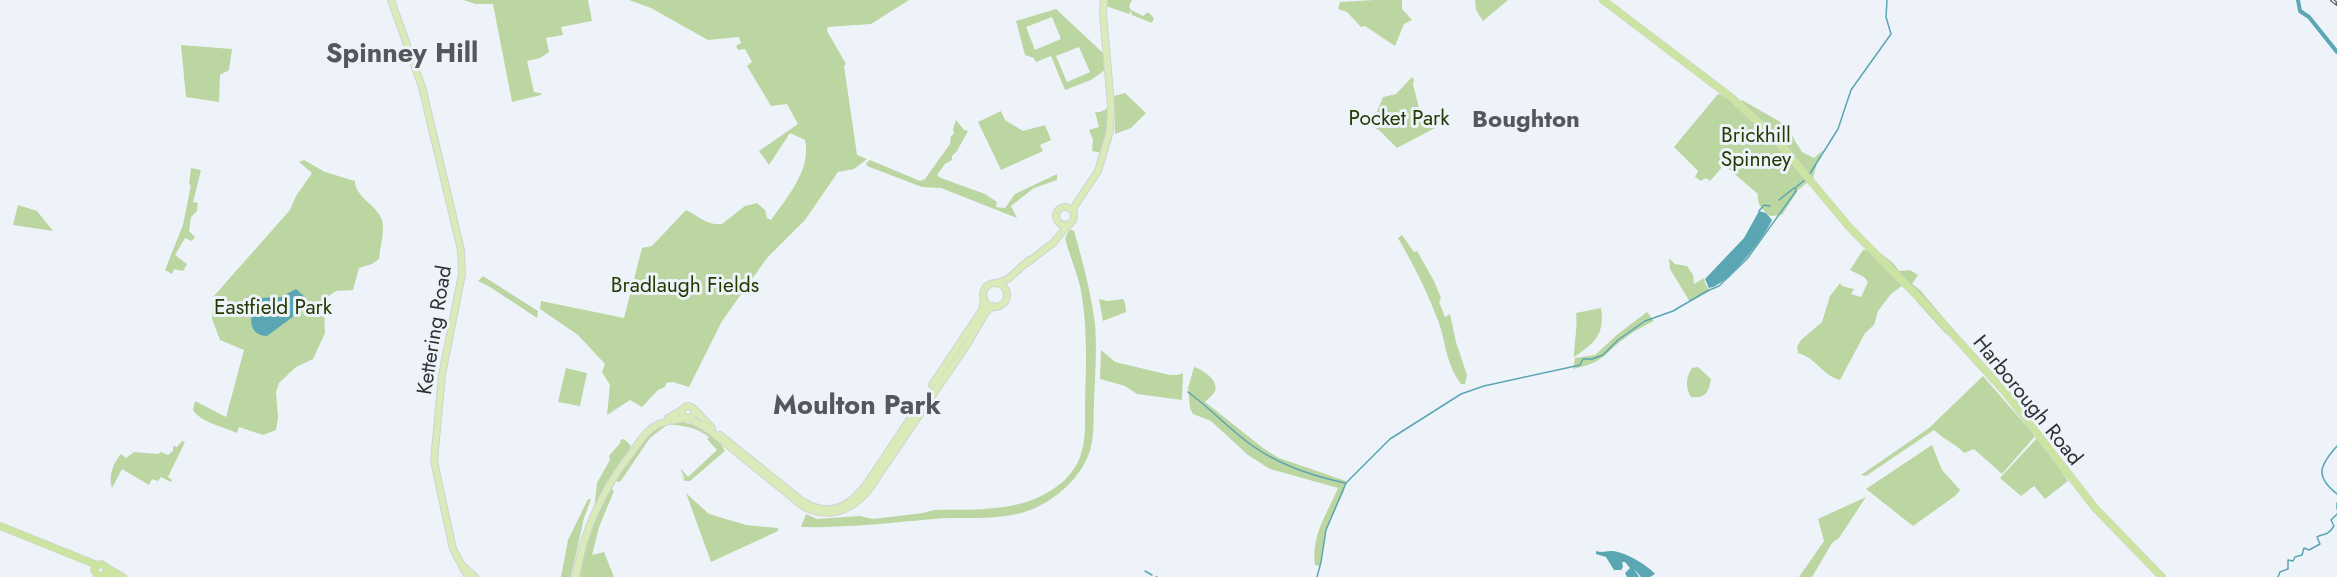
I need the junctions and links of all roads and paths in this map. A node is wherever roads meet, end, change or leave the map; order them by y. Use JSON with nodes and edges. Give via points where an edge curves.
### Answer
{"nodes":[{"id":1,"x":391,"y":0,"type":"edge"},
{"id":2,"x":1104,"y":0,"type":"edge"},
{"id":3,"x":1603,"y":0,"type":"edge"},
{"id":4,"x":1076,"y":204,"type":"junction"},
{"id":5,"x":1067,"y":207,"type":"junction"},
{"id":6,"x":1073,"y":211,"type":"junction"},
{"id":7,"x":1058,"y":224,"type":"junction"},
{"id":8,"x":1068,"y":225,"type":"junction"},
{"id":9,"x":1057,"y":238,"type":"junction"},
{"id":10,"x":1008,"y":279,"type":"junction"},
{"id":11,"x":996,"y":283,"type":"junction"},
{"id":12,"x":1006,"y":290,"type":"junction"},
{"id":13,"x":984,"y":299,"type":"junction"},
{"id":14,"x":993,"y":306,"type":"junction"},
{"id":15,"x":948,"y":369,"type":"junction"},
{"id":16,"x":932,"y":386,"type":"junction"},
{"id":17,"x":694,"y":409,"type":"junction"},
{"id":18,"x":682,"y":410,"type":"junction"},
{"id":19,"x":688,"y":418,"type":"junction"},
{"id":20,"x":674,"y":420,"type":"junction"},
{"id":21,"x":709,"y":430,"type":"junction"},
{"id":22,"x":624,"y":461,"type":"junction"},
{"id":23,"x":758,"y":464,"type":"junction"},
{"id":24,"x":777,"y":486,"type":"junction"},
{"id":25,"x":0,"y":528,"type":"edge"},
{"id":26,"x":96,"y":568,"type":"junction"},
{"id":27,"x":105,"y":571,"type":"junction"},
{"id":28,"x":471,"y":576,"type":"edge"},
{"id":29,"x":114,"y":577,"type":"edge"},
{"id":30,"x":123,"y":577,"type":"edge"},
{"id":31,"x":576,"y":577,"type":"edge"},
{"id":32,"x":2162,"y":577,"type":"edge"}],
"edges":[{"from":1,"to":28,"type":"main road","name":"Kettering Road","via":[[424,92],[462,250],[462,274],[442,375],[434,458],[453,549]]},
{"from":2,"to":4,"type":"main road","via":[[1110,131],[1100,167]]},
{"from":3,"to":32,"type":"highway","name":"Harborough Road","via":[[1735,100],[1774,137],[1866,245],[1971,354],[2087,499]]},
{"from":4,"to":5,"type":"main road"},
{"from":4,"to":6,"type":"main road"},
{"from":5,"to":6,"type":"main road"},
{"from":5,"to":7,"type":"main road","via":[[1058,210]]},
{"from":6,"to":8,"type":"main road"},
{"from":7,"to":8,"type":"main road"},
{"from":7,"to":9,"type":"main road"},
{"from":8,"to":9,"type":"main road"},
{"from":9,"to":10,"type":"main road"},
{"from":10,"to":11,"type":"main road"},
{"from":10,"to":12,"type":"main road"},
{"from":11,"to":12,"type":"main road"},
{"from":11,"to":13,"type":"main road","via":[[985,288]]},
{"from":12,"to":14,"type":"main road","via":[[1005,301]]},
{"from":13,"to":14,"type":"main road"},
{"from":13,"to":16,"type":"main road","via":[[982,310]]},
{"from":14,"to":15,"type":"main road","via":[[987,309]]},
{"from":15,"to":16,"type":"main road"},
{"from":15,"to":24,"type":"main road","via":[[870,488],[852,506],[834,513],[815,512]]},
{"from":16,"to":23,"type":"main road","via":[[863,490],[843,506],[826,509],[809,505]]},
{"from":17,"to":18,"type":"main road","via":[[687,406]]},
{"from":17,"to":19,"type":"main road","via":[[694,415]]},
{"from":17,"to":23,"type":"main road","via":[[710,427]]},
{"from":18,"to":19,"type":"main road"},
{"from":18,"to":22,"type":"main road","via":[[649,427]]},
{"from":19,"to":20,"type":"main road"},
{"from":19,"to":21,"type":"main road"},
{"from":20,"to":21,"type":"main road"},
{"from":20,"to":22,"type":"main road","via":[[653,427]]},
{"from":21,"to":24,"type":"main road"},
{"from":22,"to":31,"type":"main road","via":[[592,519]]},
{"from":23,"to":24,"type":"main road"},
{"from":25,"to":26,"type":"highway"},
{"from":26,"to":27,"type":"highway","via":[[102,564]]},
{"from":26,"to":27,"type":"highway","via":[[99,576]]},
{"from":27,"to":29,"type":"highway"},
{"from":27,"to":30,"type":"highway"}]}
